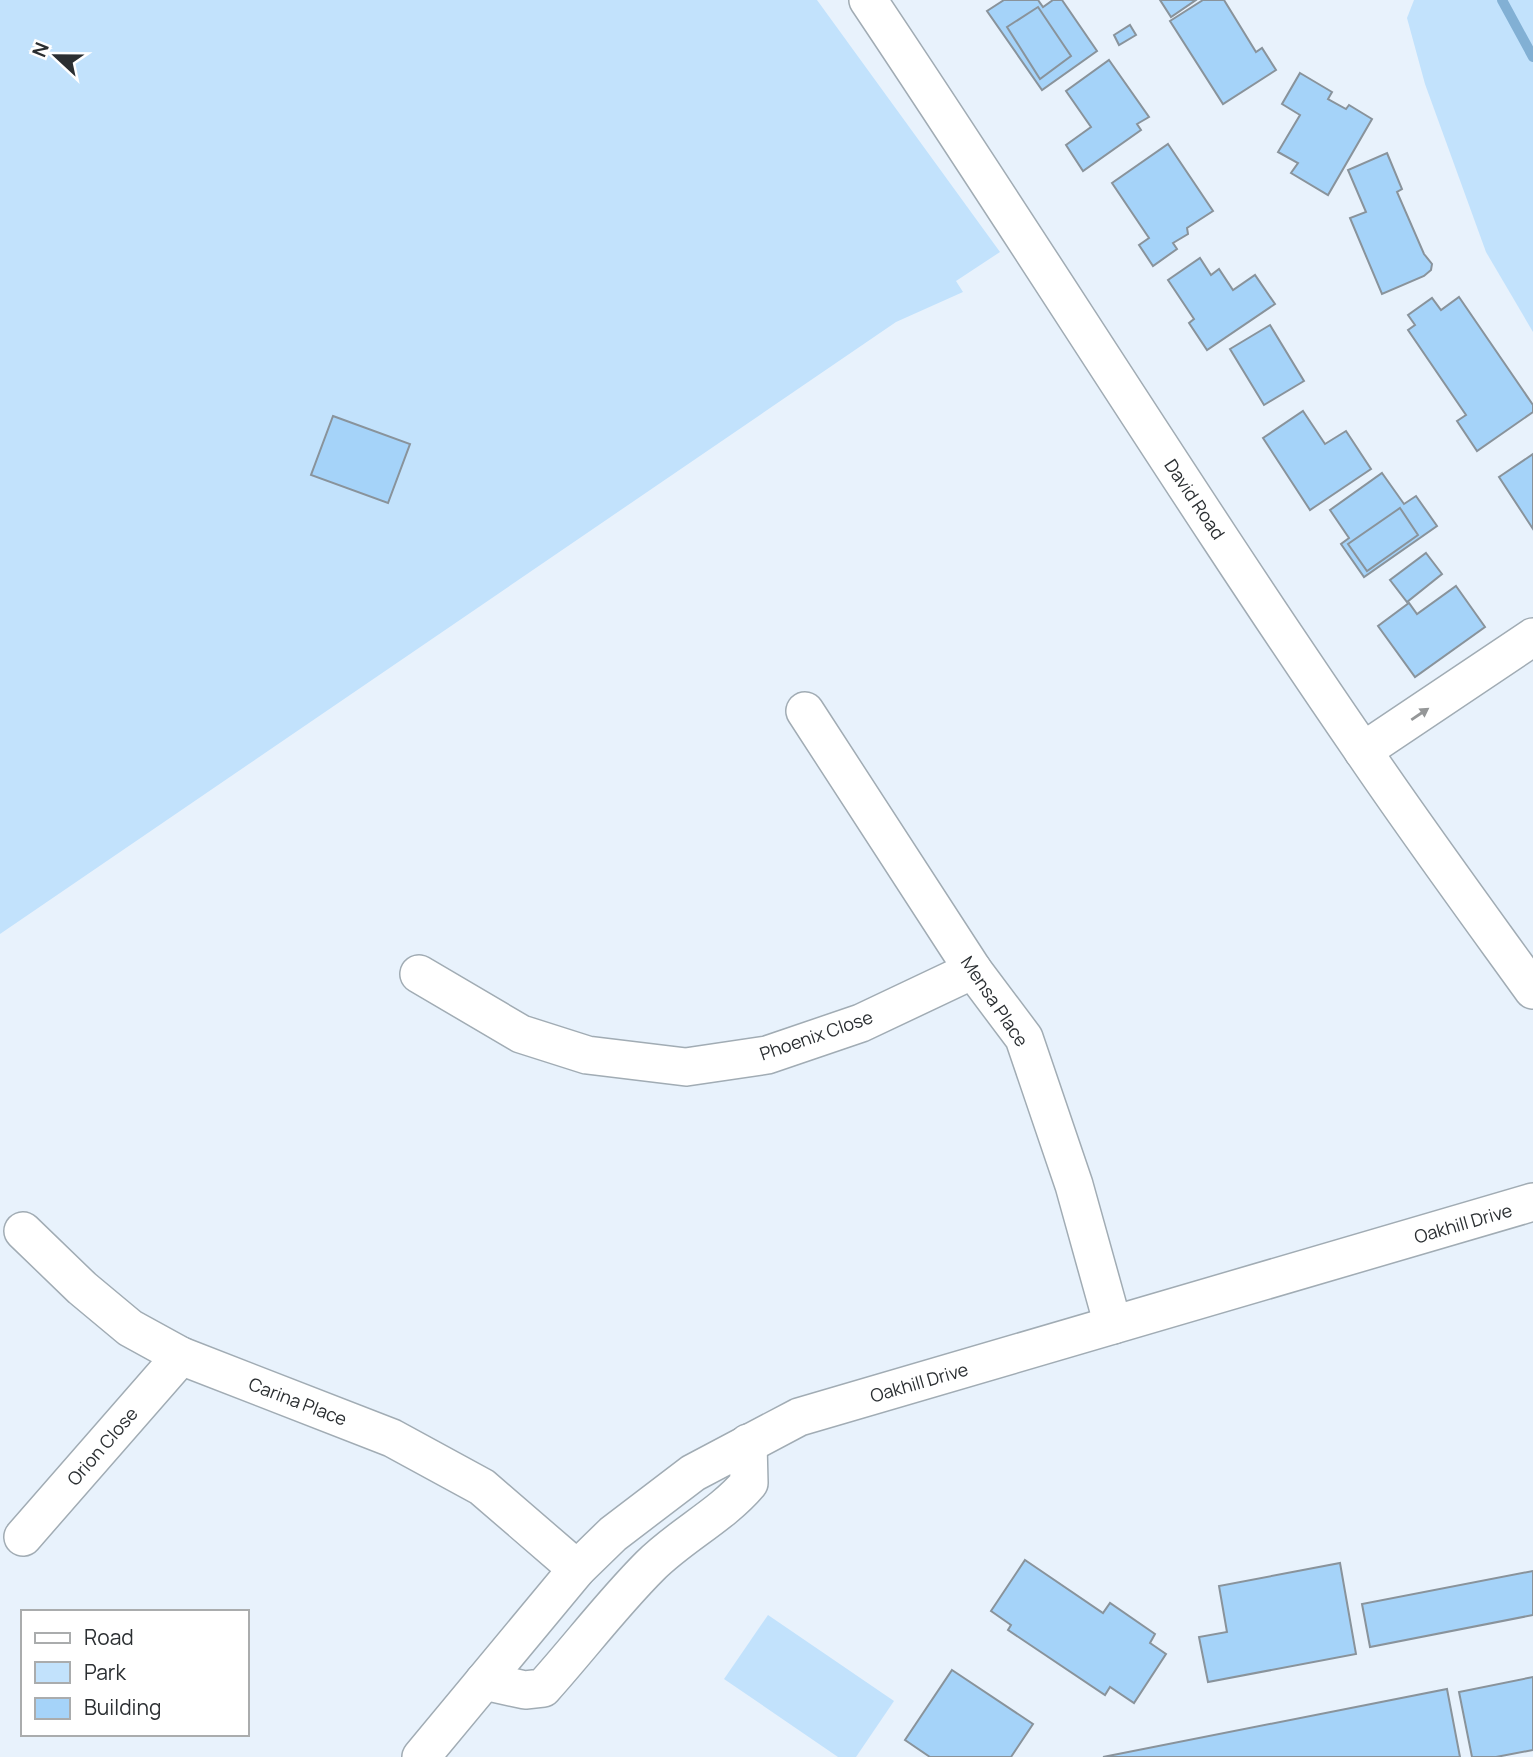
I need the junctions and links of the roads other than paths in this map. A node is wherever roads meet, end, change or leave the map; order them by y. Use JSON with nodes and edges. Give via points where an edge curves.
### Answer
{"nodes":[{"id":1,"x":868,"y":0,"type":"edge"},
{"id":2,"x":1533,"y":637,"type":"edge"},
{"id":3,"x":805,"y":711,"type":"dead end"},
{"id":4,"x":1363,"y":751,"type":"junction"},
{"id":5,"x":973,"y":970,"type":"junction"},
{"id":6,"x":419,"y":974,"type":"dead end"},
{"id":7,"x":1533,"y":990,"type":"edge"},
{"id":8,"x":1533,"y":1202,"type":"edge"},
{"id":9,"x":23,"y":1231,"type":"dead end"},
{"id":10,"x":1113,"y":1325,"type":"junction"},
{"id":11,"x":181,"y":1356,"type":"junction"},
{"id":12,"x":748,"y":1443,"type":"junction"},
{"id":13,"x":23,"y":1537,"type":"dead end"},
{"id":14,"x":577,"y":1569,"type":"junction"},
{"id":15,"x":484,"y":1681,"type":"junction"},
{"id":16,"x":421,"y":1757,"type":"edge"}],
"edges":[{"from":1,"to":4,"type":"street","name":"David Road"},
{"from":4,"to":2,"type":"street","one_way":true},
{"from":3,"to":5,"type":"street","name":"Mensa Place"},
{"from":4,"to":7,"type":"street","name":"David Road"},
{"from":5,"to":6,"type":"street","name":"Phoenix Close","via":[[861,1023],[767,1055],[686,1067],[587,1055],[521,1034]]},
{"from":5,"to":10,"type":"street","name":"Mensa Place","via":[[1024,1038],[1074,1185]]},
{"from":8,"to":10,"type":"street","name":"Oakhill Drive"},
{"from":9,"to":11,"type":"street","name":"Carina Place","via":[[130,1328]]},
{"from":10,"to":12,"type":"street","name":"Oakhill Drive","via":[[799,1416]]},
{"from":11,"to":13,"type":"street","name":"Orion Close"},
{"from":11,"to":14,"type":"street","name":"Carina Place","via":[[392,1438],[482,1487]]},
{"from":12,"to":14,"type":"street","name":"Oakhill Drive","via":[[693,1473],[613,1534]]},
{"from":12,"to":15,"type":"street","via":[[749,1483],[733,1503],[650,1566],[543,1688],[524,1690]]},
{"from":14,"to":15,"type":"street","name":"Oakhill Drive"},
{"from":15,"to":16,"type":"street","name":"Oakhill Drive"}]}
